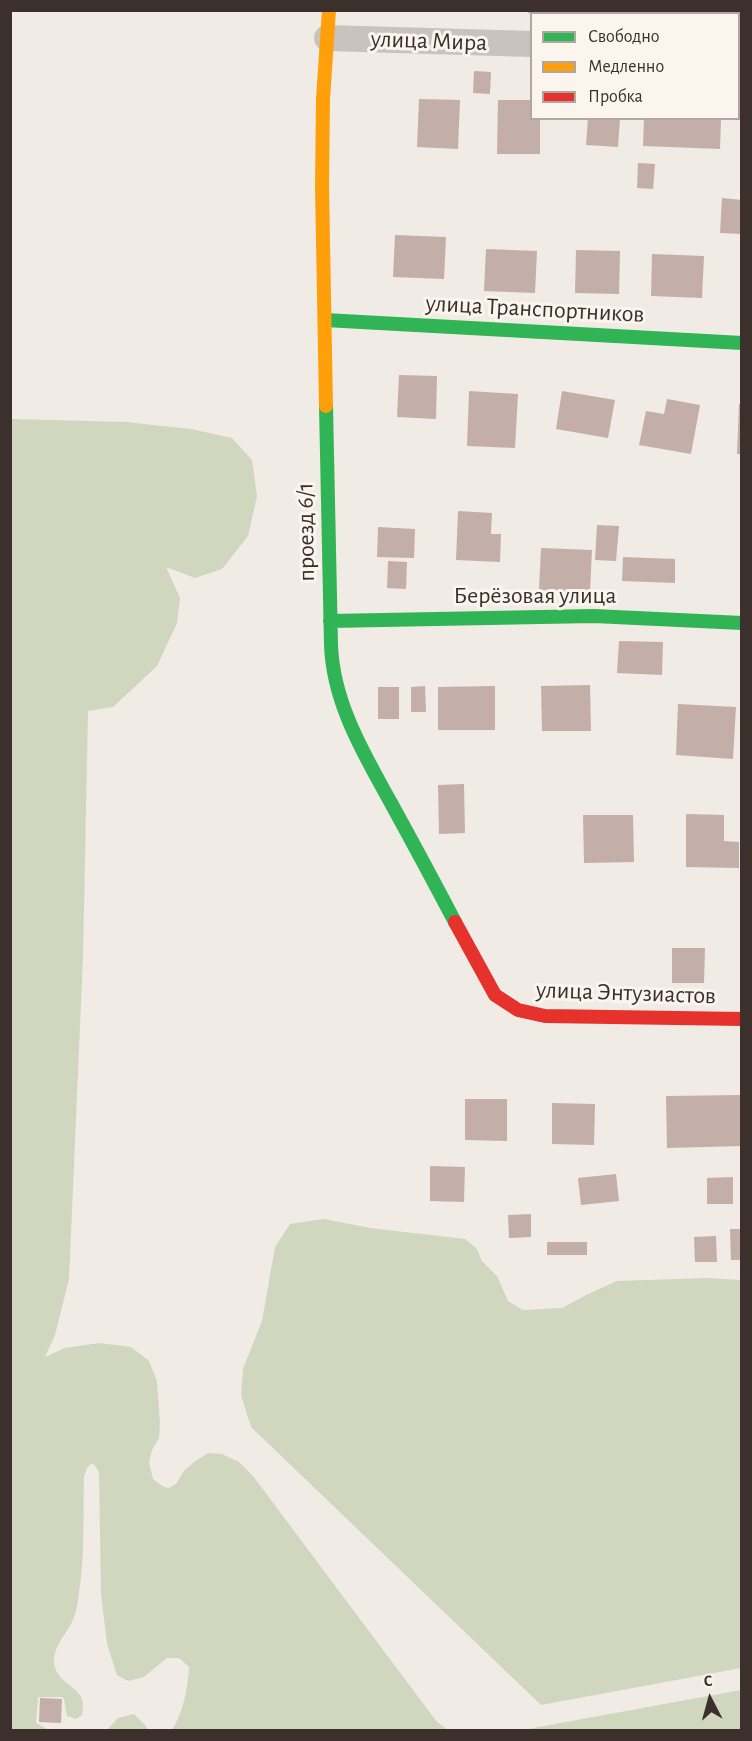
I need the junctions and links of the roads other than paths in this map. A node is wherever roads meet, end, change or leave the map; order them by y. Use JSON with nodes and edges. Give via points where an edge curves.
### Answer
{"nodes":[{"id":1,"x":329,"y":10,"type":"edge"},
{"id":2,"x":327,"y":38,"type":"junction"},
{"id":3,"x":530,"y":44,"type":"edge"},
{"id":4,"x":325,"y":320,"type":"junction"},
{"id":5,"x":741,"y":343,"type":"edge"},
{"id":6,"x":330,"y":621,"type":"junction"},
{"id":7,"x":741,"y":623,"type":"edge"},
{"id":8,"x":509,"y":1007,"type":"joint"},
{"id":9,"x":741,"y":1019,"type":"edge"}],
"edges":[{"from":1,"to":2,"type":"street","name":"проезд 6/1"},
{"from":2,"to":3,"type":"street","name":"улица Мира"},
{"from":2,"to":4,"type":"street","name":"проезд 6/1","via":[[322,186]]},
{"from":4,"to":5,"type":"street","name":"улица Транспортников"},
{"from":4,"to":6,"type":"street","name":"проезд 6/1"},
{"from":6,"to":7,"type":"street","name":"Берёзовая улица","via":[[594,616]]},
{"from":6,"to":8,"type":"street","name":"проезд 6/1","via":[[333,668],[355,733],[495,995]]},
{"from":8,"to":9,"type":"street","name":"улица Энтузиастов","via":[[546,1016]]}]}
